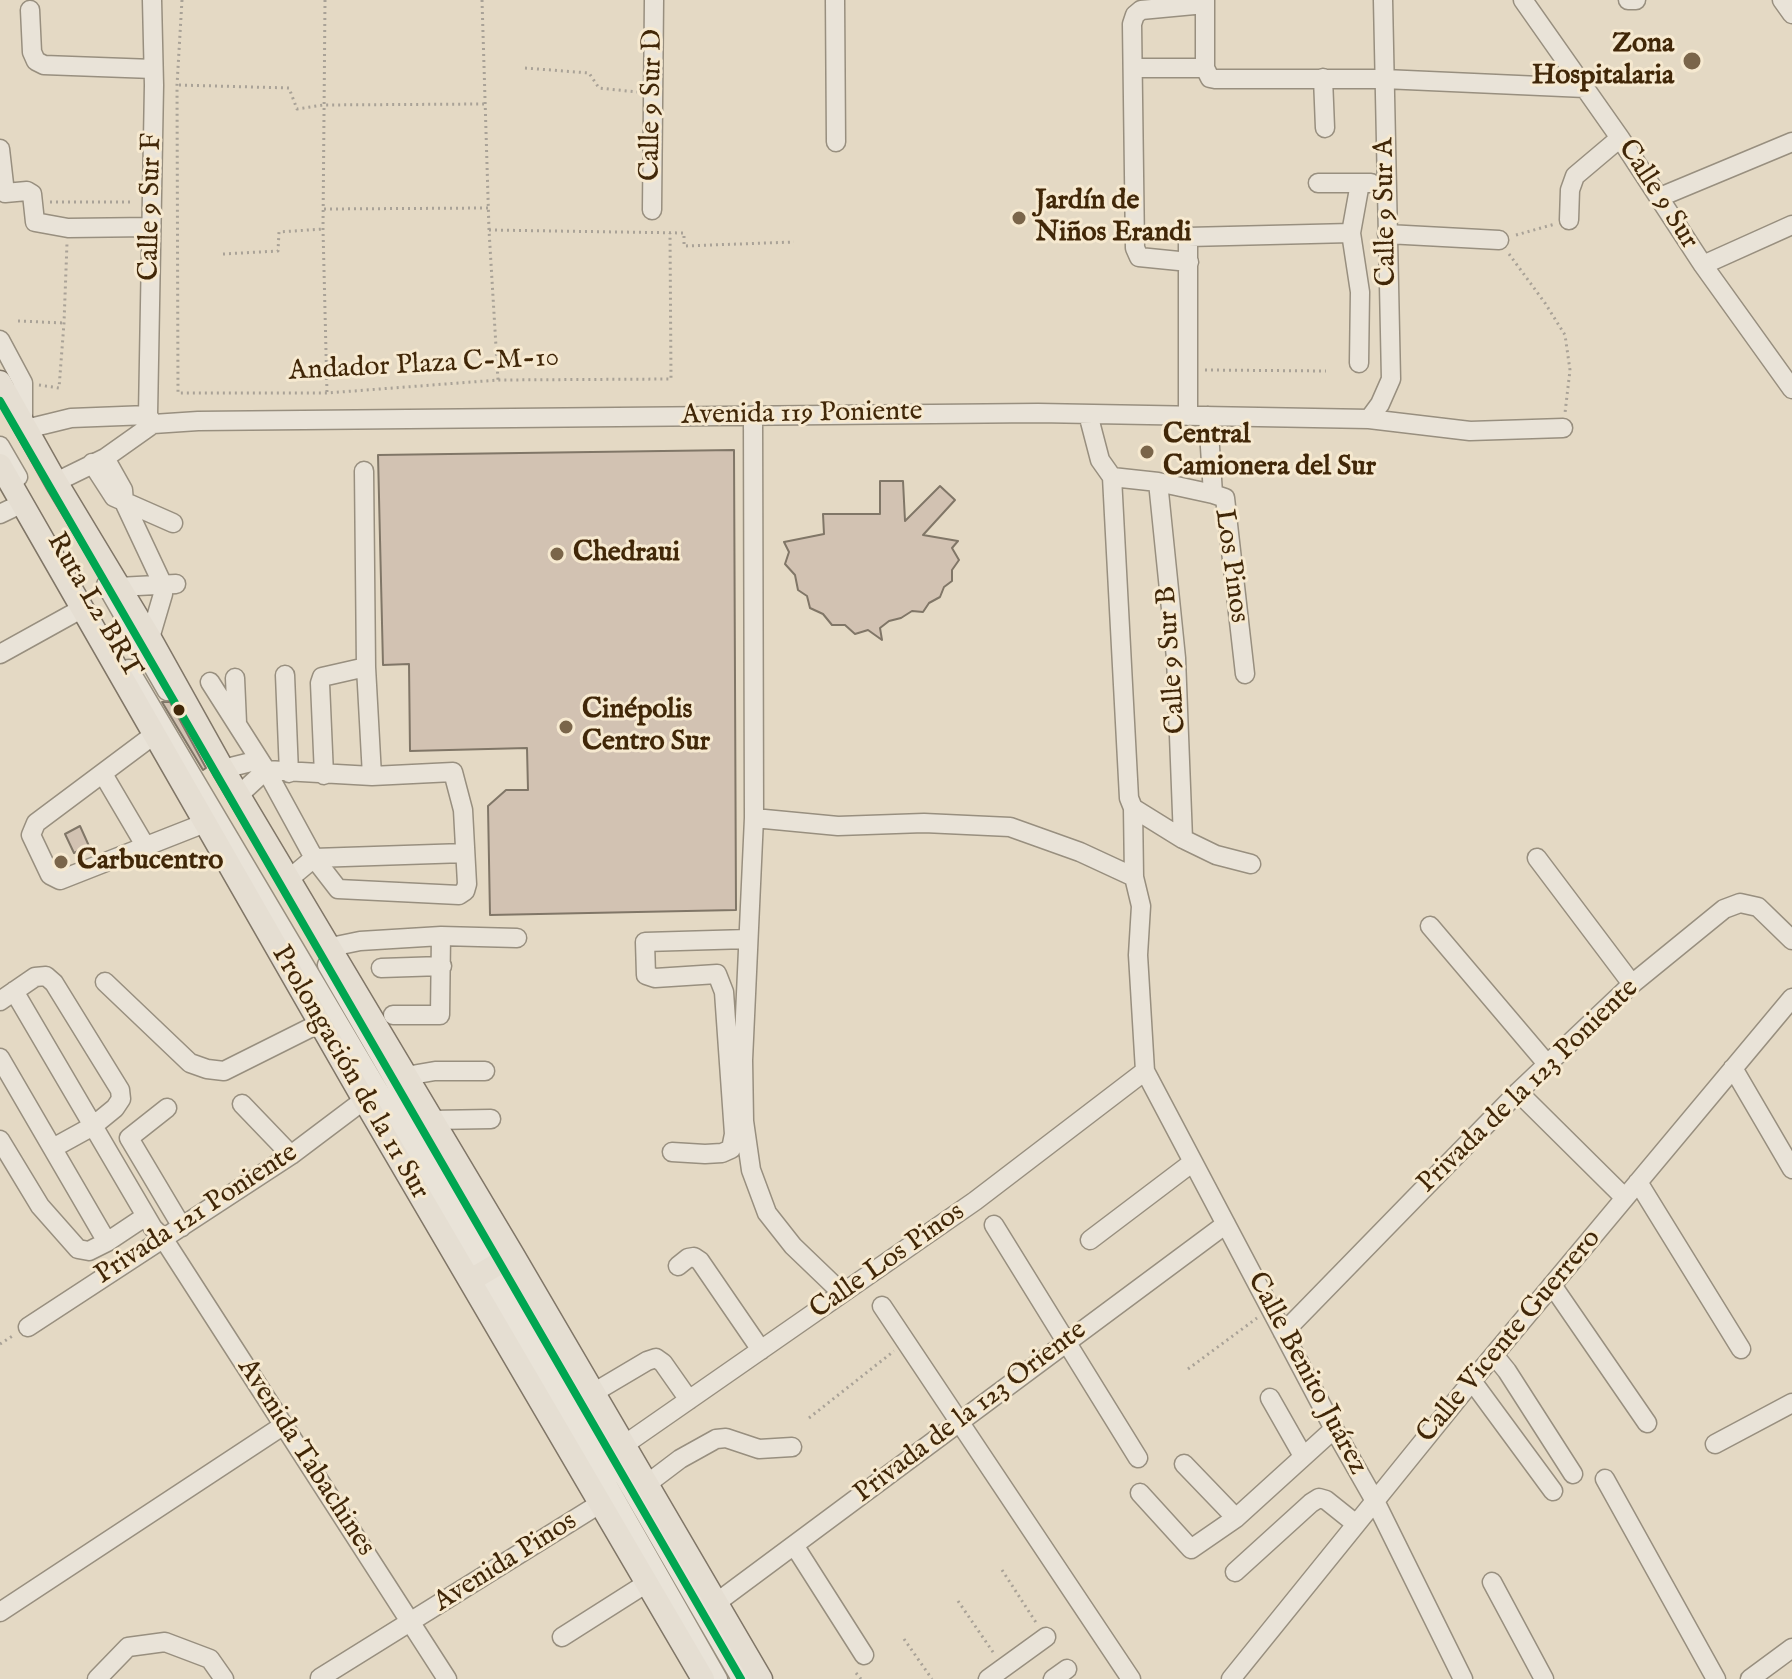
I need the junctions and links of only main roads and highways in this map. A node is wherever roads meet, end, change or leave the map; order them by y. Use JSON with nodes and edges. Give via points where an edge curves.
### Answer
{"nodes":[{"id":1,"x":0,"y":382,"type":"edge"},
{"id":2,"x":0,"y":465,"type":"edge"},
{"id":3,"x":493,"y":1267,"type":"junction"},
{"id":4,"x":703,"y":1679,"type":"edge"},
{"id":5,"x":761,"y":1679,"type":"edge"}],
"edges":[{"from":1,"to":3,"type":"main road","name":"Prolongación de la 11 Sur","via":[[432,1120]]},
{"from":2,"to":3,"type":"main road","name":"Prolongación de la 11 Sur","via":[[364,1100]]},
{"from":3,"to":4,"type":"main road","name":"Prolongación de la 11 Sur","via":[[601,1503]]},
{"from":3,"to":5,"type":"main road","name":"Prolongación de la 11 Sur","via":[[593,1393]]}]}
